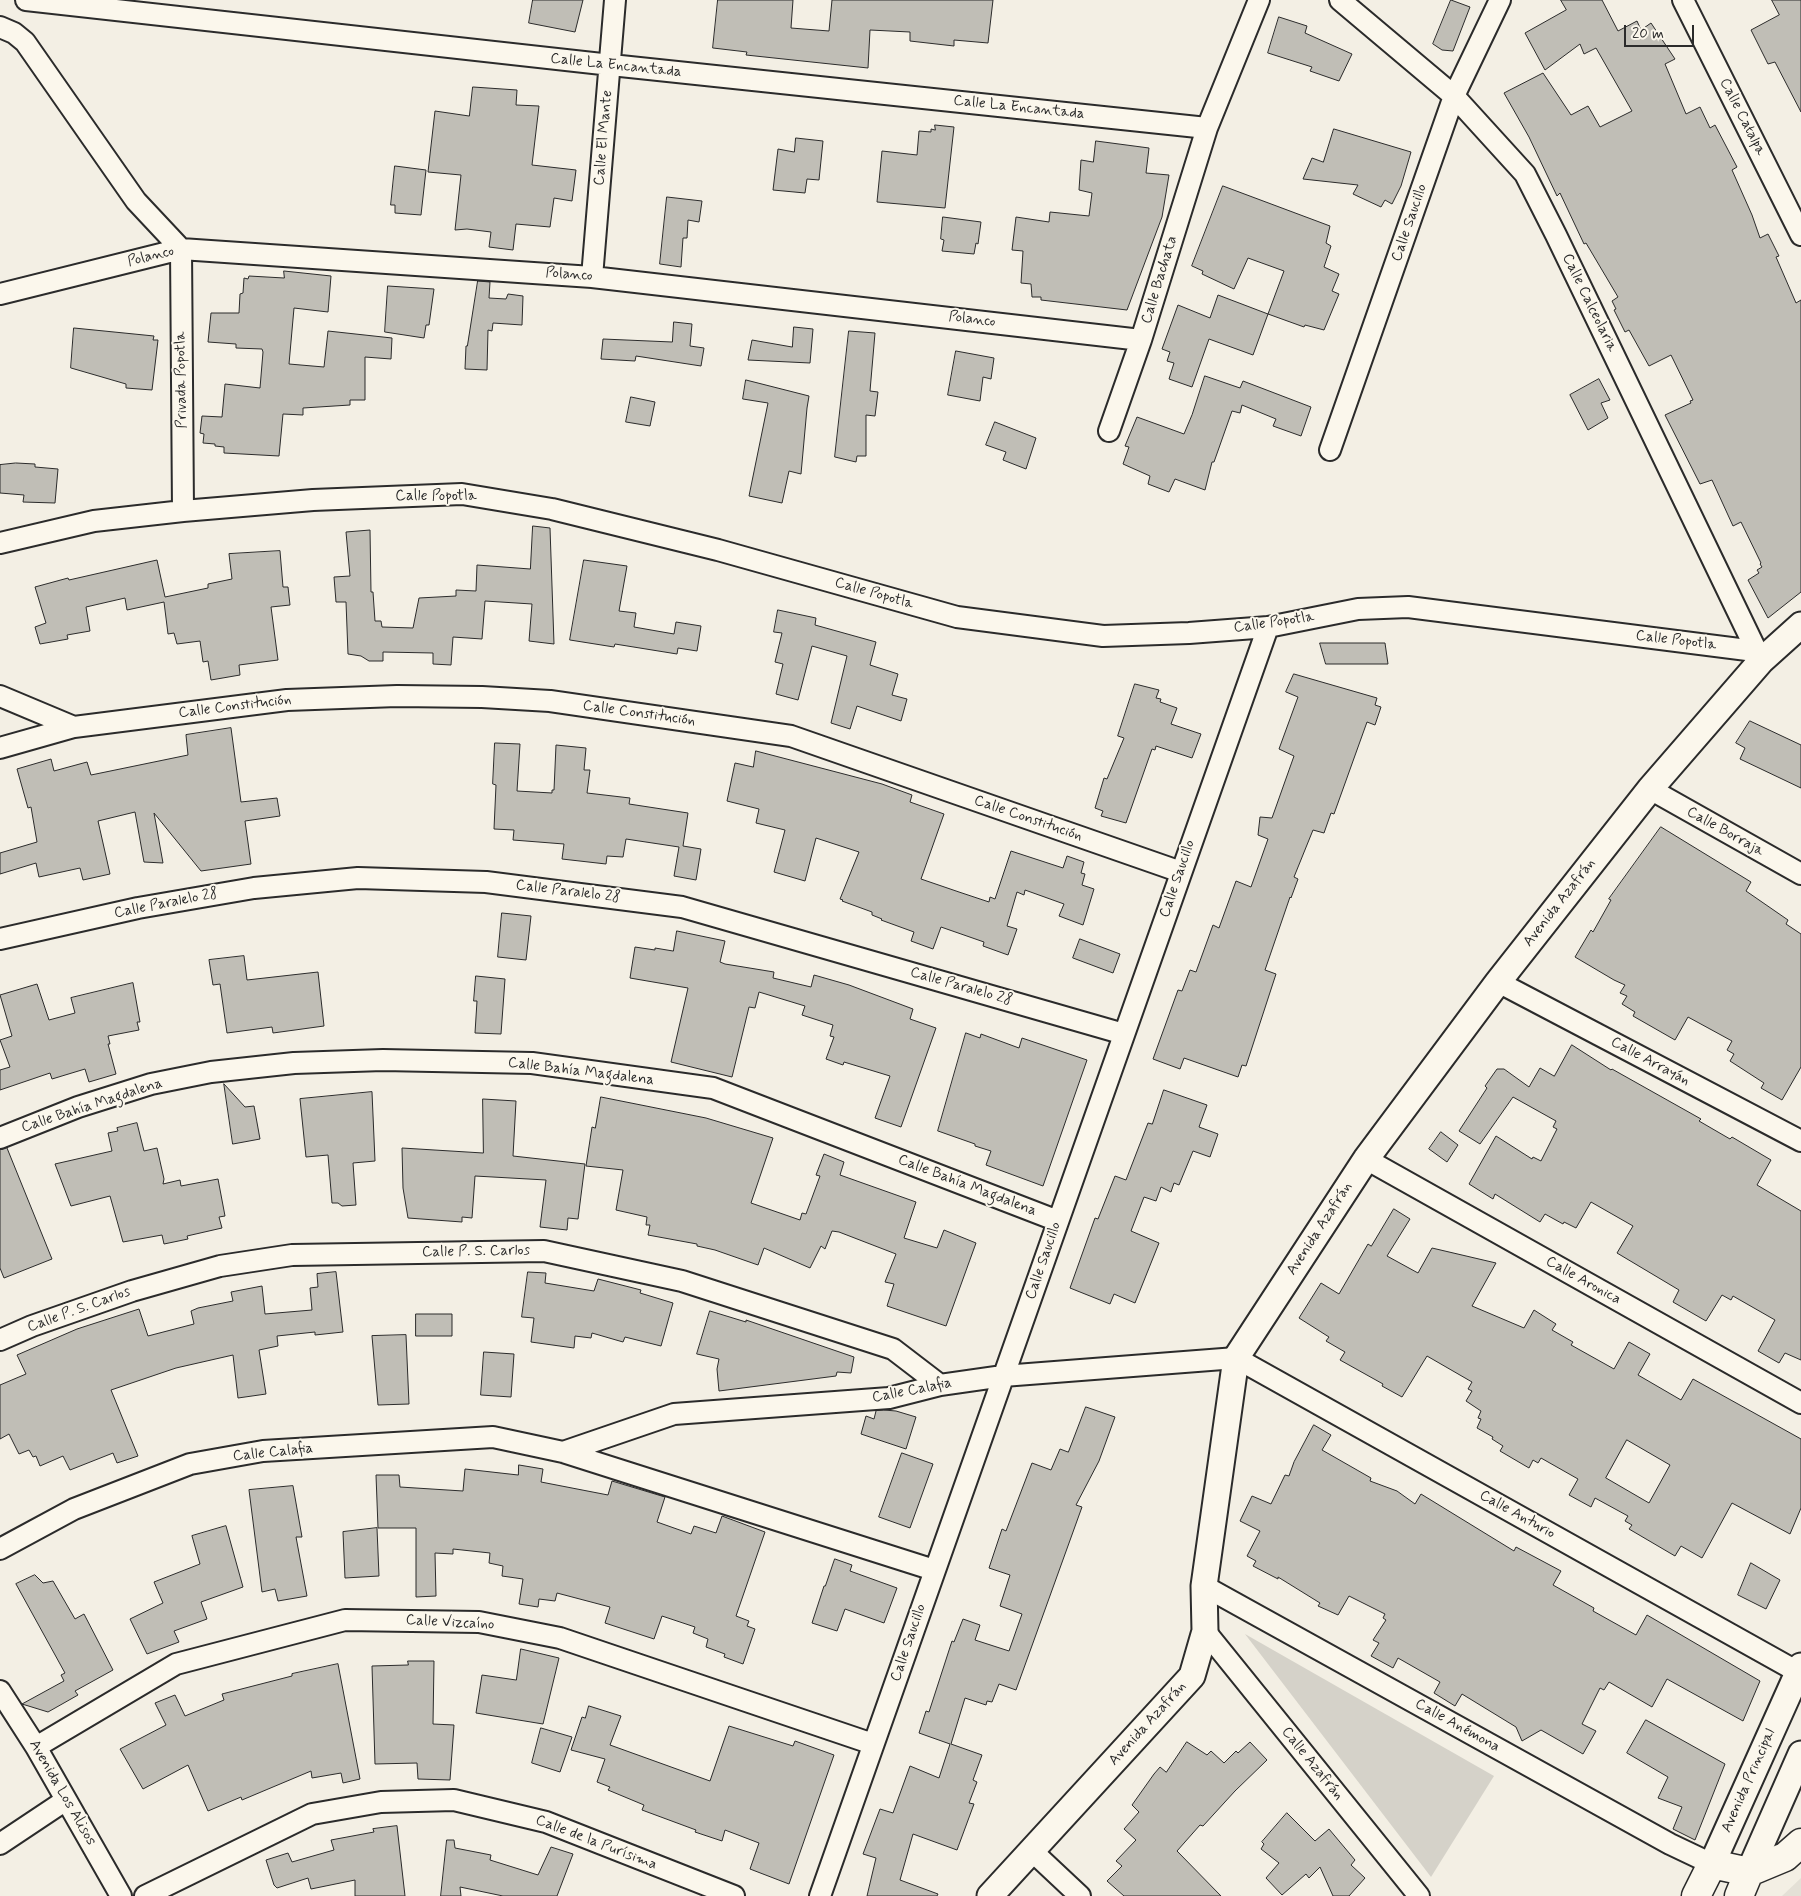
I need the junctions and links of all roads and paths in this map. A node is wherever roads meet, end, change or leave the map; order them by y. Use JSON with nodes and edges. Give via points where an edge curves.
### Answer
{"nodes":[{"id":1,"x":26,"y":0,"type":"edge"},
{"id":2,"x":615,"y":0,"type":"edge"},
{"id":3,"x":1259,"y":0,"type":"edge"},
{"id":4,"x":1340,"y":0,"type":"edge"},
{"id":5,"x":1500,"y":0,"type":"edge"},
{"id":6,"x":1683,"y":0,"type":"edge"},
{"id":7,"x":0,"y":27,"type":"edge"},
{"id":8,"x":611,"y":65,"type":"junction"},
{"id":9,"x":1454,"y":96,"type":"junction"},
{"id":10,"x":1207,"y":128,"type":"junction"},
{"id":11,"x":1801,"y":235,"type":"edge"},
{"id":12,"x":181,"y":249,"type":"junction"},
{"id":13,"x":592,"y":276,"type":"junction"},
{"id":14,"x":0,"y":294,"type":"edge"},
{"id":15,"x":1141,"y":340,"type":"junction"},
{"id":16,"x":1109,"y":430,"type":"dead end"},
{"id":17,"x":1330,"y":450,"type":"dead end"},
{"id":18,"x":183,"y":511,"type":"junction"},
{"id":19,"x":0,"y":543,"type":"edge"},
{"id":20,"x":1268,"y":626,"type":"junction"},
{"id":21,"x":1800,"y":627,"type":"edge"},
{"id":22,"x":1758,"y":656,"type":"junction"},
{"id":23,"x":0,"y":696,"type":"edge"},
{"id":24,"x":74,"y":727,"type":"junction"},
{"id":25,"x":0,"y":748,"type":"edge"},
{"id":26,"x":1650,"y":789,"type":"junction"},
{"id":27,"x":1181,"y":872,"type":"junction"},
{"id":28,"x":1801,"y":874,"type":"edge"},
{"id":29,"x":0,"y":940,"type":"edge"},
{"id":30,"x":1498,"y":982,"type":"junction"},
{"id":31,"x":1124,"y":1034,"type":"junction"},
{"id":32,"x":0,"y":1138,"type":"edge"},
{"id":33,"x":1801,"y":1142,"type":"edge"},
{"id":34,"x":1366,"y":1159,"type":"junction"},
{"id":35,"x":1058,"y":1221,"type":"junction"},
{"id":36,"x":0,"y":1340,"type":"edge"},
{"id":37,"x":1236,"y":1358,"type":"junction"},
{"id":38,"x":1003,"y":1376,"type":"junction"},
{"id":39,"x":940,"y":1384,"type":"junction"},
{"id":40,"x":1801,"y":1403,"type":"edge"},
{"id":41,"x":563,"y":1452,"type":"junction"},
{"id":42,"x":0,"y":1549,"type":"edge"},
{"id":43,"x":934,"y":1570,"type":"junction"},
{"id":44,"x":1204,"y":1586,"type":"junction"},
{"id":45,"x":1205,"y":1631,"type":"junction"},
{"id":46,"x":1800,"y":1669,"type":"edge"},
{"id":47,"x":0,"y":1691,"type":"edge"},
{"id":48,"x":874,"y":1744,"type":"junction"},
{"id":49,"x":36,"y":1747,"type":"junction"},
{"id":50,"x":1801,"y":1754,"type":"edge"},
{"id":51,"x":66,"y":1800,"type":"junction"},
{"id":52,"x":1801,"y":1843,"type":"edge"},
{"id":53,"x":0,"y":1844,"type":"edge"},
{"id":54,"x":1032,"y":1851,"type":"junction"},
{"id":55,"x":1712,"y":1864,"type":"junction"},
{"id":56,"x":1744,"y":1884,"type":"edge"},
{"id":57,"x":121,"y":1896,"type":"edge"},
{"id":58,"x":145,"y":1896,"type":"edge"},
{"id":59,"x":734,"y":1896,"type":"edge"},
{"id":60,"x":820,"y":1896,"type":"edge"},
{"id":61,"x":990,"y":1896,"type":"edge"},
{"id":62,"x":1080,"y":1896,"type":"edge"},
{"id":63,"x":1419,"y":1896,"type":"edge"},
{"id":64,"x":1696,"y":1896,"type":"edge"}],
"edges":[{"from":1,"to":8,"type":"street","name":"Calle La Encantada"},
{"from":2,"to":8,"type":"street","name":"Calle El Mante"},
{"from":3,"to":10,"type":"street"},
{"from":4,"to":9,"type":"street","name":"Calle Calceolaria"},
{"from":5,"to":9,"type":"street","name":"Calle Saucillo"},
{"from":6,"to":11,"type":"street","name":"Calle Catalpa"},
{"from":7,"to":12,"type":"street","via":[[25,42],[136,201]]},
{"from":8,"to":10,"type":"street","name":"Calle La Encantada"},
{"from":8,"to":13,"type":"street","name":"Calle El Mante"},
{"from":9,"to":17,"type":"street","name":"Calle Saucillo"},
{"from":9,"to":22,"type":"street","name":"Calle Calceolaria","via":[[1525,174]]},
{"from":10,"to":15,"type":"street","name":"Calle Bachata"},
{"from":12,"to":13,"type":"street","name":"Polanco"},
{"from":12,"to":14,"type":"street","name":"Polanco"},
{"from":12,"to":18,"type":"street","name":"Privada Popotla"},
{"from":13,"to":15,"type":"street","name":"Polanco"},
{"from":15,"to":16,"type":"street","name":"Calle Bachata"},
{"from":18,"to":19,"type":"street","name":"Calle Popotla","via":[[94,521]]},
{"from":18,"to":20,"type":"street","name":"Calle Popotla","via":[[314,500],[462,494],[552,509],[718,550],[957,617],[1103,636]]},
{"from":20,"to":22,"type":"street","name":"Calle Popotla","via":[[1358,609],[1408,607]]},
{"from":20,"to":27,"type":"street","name":"Calle Saucillo"},
{"from":21,"to":22,"type":"street","name":"Avenida Azafrán"},
{"from":22,"to":26,"type":"street","name":"Avenida Azafrán"},
{"from":23,"to":24,"type":"street","name":"Calle Constitución"},
{"from":24,"to":25,"type":"street","name":"Calle Constitución"},
{"from":24,"to":27,"type":"street","name":"Calle Constitución","via":[[287,700],[397,696],[550,701],[791,736]]},
{"from":26,"to":28,"type":"street","name":"Calle Borraja"},
{"from":26,"to":30,"type":"street","name":"Avenida Azafrán"},
{"from":27,"to":31,"type":"street","name":"Calle Saucillo"},
{"from":29,"to":31,"type":"street","name":"Calle Paralelo 28","via":[[138,908],[254,888],[358,878],[486,882],[682,907]]},
{"from":30,"to":33,"type":"street","name":"Calle Arrayán"},
{"from":30,"to":34,"type":"street","name":"Avenida Azafrán"},
{"from":31,"to":35,"type":"street","name":"Calle Saucillo"},
{"from":32,"to":35,"type":"street","name":"Calle Bahía Magdalena","via":[[78,1107],[151,1084],[211,1072],[294,1063],[383,1060],[532,1063],[713,1088]]},
{"from":34,"to":37,"type":"street","name":"Avenida Azafrán"},
{"from":34,"to":40,"type":"street","name":"Calle Aronica"},
{"from":35,"to":38,"type":"street","name":"Calle Saucillo"},
{"from":36,"to":39,"type":"street","name":"Calle P. S. Carlos","via":[[132,1291],[220,1266],[292,1255],[544,1251],[682,1281],[893,1349]]},
{"from":37,"to":38,"type":"street","name":"Calle Calafia"},
{"from":37,"to":44,"type":"street","name":"Avenida Azafrán"},
{"from":37,"to":46,"type":"street","name":"Calle Anturio"},
{"from":38,"to":39,"type":"street","name":"Calle Calafia"},
{"from":38,"to":43,"type":"street","name":"Calle Saucillo"},
{"from":39,"to":41,"type":"street","name":"Calle Calafia","via":[[889,1398],[674,1414]]},
{"from":41,"to":42,"type":"street","name":"Calle Calafia","via":[[494,1437],[263,1451],[190,1464],[74,1509]]},
{"from":41,"to":43,"type":"street","name":"Calle Calafia"},
{"from":43,"to":48,"type":"street","name":"Calle Saucillo"},
{"from":44,"to":45,"type":"street","name":"Avenida Azafrán"},
{"from":44,"to":55,"type":"street","name":"Calle Anémona","via":[[1670,1844]]},
{"from":45,"to":54,"type":"street","name":"Avenida Azafrán","via":[[1192,1676]]},
{"from":45,"to":63,"type":"street","name":"Calle Azafrán"},
{"from":46,"to":55,"type":"street","name":"Avenida Principal"},
{"from":47,"to":49,"type":"street","name":"Avenida Los Alisos"},
{"from":48,"to":49,"type":"street","name":"Calle Vizcaíno","via":[[560,1638],[479,1622],[345,1620],[176,1664]]},
{"from":48,"to":60,"type":"street","name":"Calle Saucillo"},
{"from":49,"to":51,"type":"street","name":"Avenida Los Alisos"},
{"from":50,"to":56,"type":"street"},
{"from":51,"to":53,"type":"street"},
{"from":51,"to":57,"type":"street","name":"Avenida Los Alisos"},
{"from":52,"to":56,"type":"main road"},
{"from":54,"to":61,"type":"street","name":"Avenida Azafrán"},
{"from":54,"to":62,"type":"street"},
{"from":55,"to":56,"type":"main road"},
{"from":55,"to":64,"type":"main road","name":"Avenida Principal"},
{"from":58,"to":59,"type":"street","name":"Calle de la Purísima","via":[[312,1814],[381,1802],[454,1800],[546,1822]]}]}
